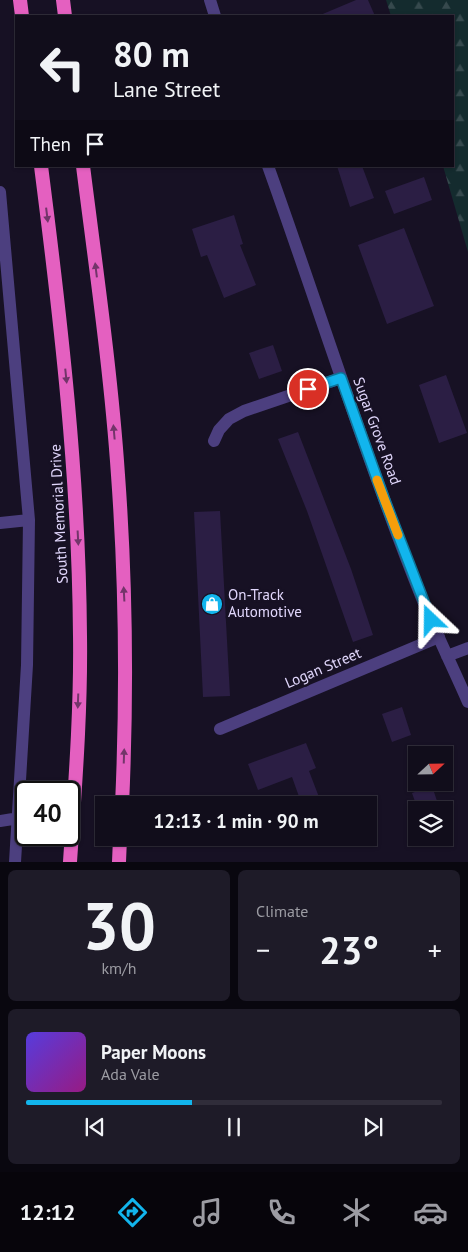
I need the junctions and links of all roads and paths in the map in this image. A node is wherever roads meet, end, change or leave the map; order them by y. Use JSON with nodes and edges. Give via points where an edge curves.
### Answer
{"nodes":[{"id":1,"x":20,"y":0,"type":"edge"},
{"id":2,"x":63,"y":0,"type":"edge"},
{"id":3,"x":210,"y":0,"type":"edge"},
{"id":4,"x":22,"y":15,"type":"edge"},
{"id":5,"x":65,"y":15,"type":"edge"},
{"id":6,"x":215,"y":15,"type":"edge"},
{"id":7,"x":41,"y":167,"type":"edge"},
{"id":8,"x":83,"y":167,"type":"edge"},
{"id":9,"x":268,"y":167,"type":"edge"},
{"id":10,"x":0,"y":192,"type":"edge"},
{"id":11,"x":341,"y":378,"type":"junction"},
{"id":12,"x":214,"y":441,"type":"dead end"},
{"id":13,"x":29,"y":520,"type":"junction"},
{"id":14,"x":0,"y":523,"type":"edge"},
{"id":15,"x":439,"y":637,"type":"junction"},
{"id":16,"x":468,"y":648,"type":"edge"},
{"id":17,"x":447,"y":656,"type":"junction"},
{"id":18,"x":468,"y":702,"type":"edge"},
{"id":19,"x":220,"y":729,"type":"dead end"},
{"id":20,"x":21,"y":781,"type":"edge"},
{"id":21,"x":122,"y":796,"type":"edge"},
{"id":22,"x":15,"y":819,"type":"edge"},
{"id":23,"x":0,"y":821,"type":"edge"},
{"id":24,"x":16,"y":846,"type":"edge"},
{"id":25,"x":120,"y":846,"type":"edge"},
{"id":26,"x":15,"y":862,"type":"edge"},
{"id":27,"x":70,"y":862,"type":"edge"},
{"id":28,"x":119,"y":862,"type":"edge"}],
"edges":[{"from":1,"to":4,"type":"highway"},
{"from":2,"to":5,"type":"highway"},
{"from":3,"to":6,"type":"street"},
{"from":7,"to":27,"type":"highway","name":"South Memorial Drive","one_way":true,"via":[[70,414],[78,540],[77,765]]},
{"from":21,"to":8,"type":"highway","one_way":true,"via":[[125,614],[118,476],[110,381]]},
{"from":9,"to":11,"type":"street","name":"Sugar Grove Road"},
{"from":10,"to":13,"type":"street"},
{"from":11,"to":12,"type":"street","via":[[244,411],[229,419]]},
{"from":11,"to":15,"type":"street","name":"Sugar Grove Road","via":[[387,507]]},
{"from":13,"to":14,"type":"street"},
{"from":13,"to":20,"type":"street"},
{"from":15,"to":17,"type":"street","name":"Sugar Grove Road"},
{"from":15,"to":19,"type":"street","name":"Logan Street"},
{"from":16,"to":17,"type":"street"},
{"from":17,"to":18,"type":"street","name":"Sugar Grove Road"},
{"from":22,"to":23,"type":"street"},
{"from":24,"to":26,"type":"street"},
{"from":25,"to":28,"type":"highway"}]}
